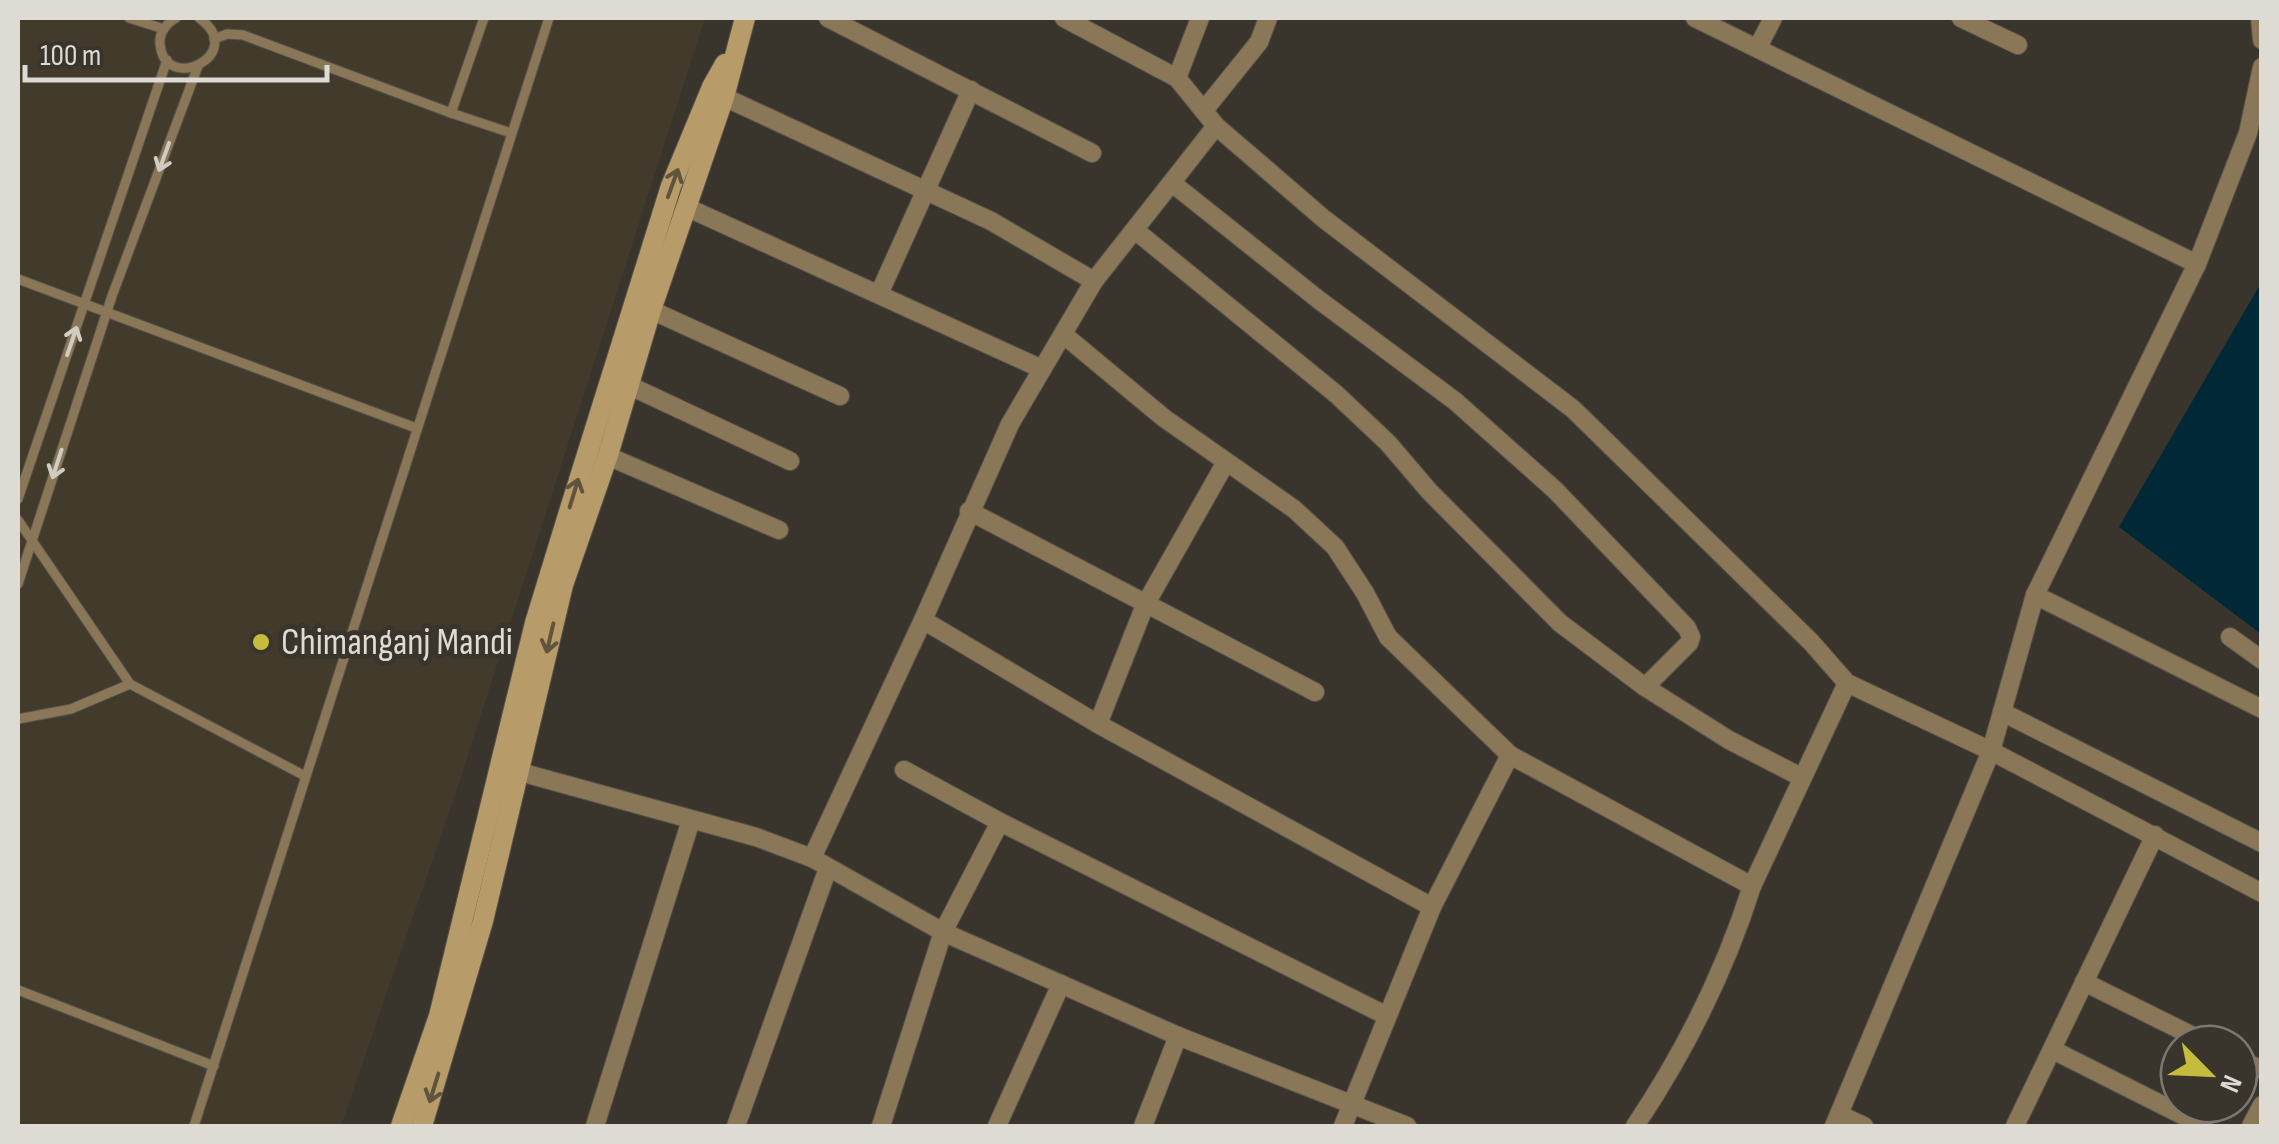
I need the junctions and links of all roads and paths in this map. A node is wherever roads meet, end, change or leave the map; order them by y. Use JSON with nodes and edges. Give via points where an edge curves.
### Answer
{"nodes":[{"id":1,"x":129,"y":18,"type":"edge"},
{"id":2,"x":176,"y":18,"type":"edge"},
{"id":3,"x":484,"y":18,"type":"edge"},
{"id":4,"x":549,"y":18,"type":"edge"},
{"id":5,"x":745,"y":18,"type":"edge"},
{"id":6,"x":828,"y":18,"type":"edge"},
{"id":7,"x":1064,"y":18,"type":"edge"},
{"id":8,"x":1110,"y":18,"type":"edge"},
{"id":9,"x":1200,"y":18,"type":"edge"},
{"id":10,"x":1268,"y":18,"type":"edge"},
{"id":11,"x":1695,"y":18,"type":"edge"},
{"id":12,"x":1773,"y":18,"type":"edge"},
{"id":13,"x":1961,"y":18,"type":"edge"},
{"id":14,"x":2260,"y":18,"type":"edge"},
{"id":15,"x":205,"y":20,"type":"edge"},
{"id":16,"x":164,"y":29,"type":"junction"},
{"id":17,"x":214,"y":38,"type":"junction"},
{"id":18,"x":1104,"y":39,"type":"junction"},
{"id":19,"x":2262,"y":40,"type":"edge"},
{"id":20,"x":736,"y":44,"type":"junction"},
{"id":21,"x":2018,"y":44,"type":"dead end"},
{"id":22,"x":1758,"y":47,"type":"junction"},
{"id":23,"x":168,"y":60,"type":"junction"},
{"id":24,"x":198,"y":66,"type":"junction"},
{"id":25,"x":2262,"y":66,"type":"edge"},
{"id":26,"x":1177,"y":78,"type":"junction"},
{"id":27,"x":970,"y":90,"type":"junction"},
{"id":28,"x":724,"y":97,"type":"junction"},
{"id":29,"x":1205,"y":109,"type":"junction"},
{"id":30,"x":451,"y":113,"type":"junction"},
{"id":31,"x":1216,"y":126,"type":"junction"},
{"id":32,"x":511,"y":133,"type":"junction"},
{"id":33,"x":1092,"y":153,"type":"dead end"},
{"id":34,"x":1172,"y":183,"type":"junction"},
{"id":35,"x":926,"y":190,"type":"junction"},
{"id":36,"x":686,"y":207,"type":"junction"},
{"id":37,"x":1136,"y":231,"type":"junction"},
{"id":38,"x":2198,"y":264,"type":"junction"},
{"id":39,"x":18,"y":279,"type":"edge"},
{"id":40,"x":1094,"y":281,"type":"junction"},
{"id":41,"x":879,"y":294,"type":"junction"},
{"id":42,"x":85,"y":303,"type":"junction"},
{"id":43,"x":651,"y":310,"type":"junction"},
{"id":44,"x":107,"y":312,"type":"junction"},
{"id":45,"x":1064,"y":335,"type":"junction"},
{"id":46,"x":1042,"y":369,"type":"junction"},
{"id":47,"x":628,"y":385,"type":"junction"},
{"id":48,"x":840,"y":396,"type":"dead end"},
{"id":49,"x":416,"y":428,"type":"junction"},
{"id":50,"x":598,"y":452,"type":"junction"},
{"id":51,"x":790,"y":461,"type":"dead end"},
{"id":52,"x":1226,"y":462,"type":"junction"},
{"id":53,"x":18,"y":499,"type":"edge"},
{"id":54,"x":969,"y":512,"type":"junction"},
{"id":55,"x":18,"y":520,"type":"edge"},
{"id":56,"x":779,"y":530,"type":"dead end"},
{"id":57,"x":32,"y":541,"type":"junction"},
{"id":58,"x":18,"y":584,"type":"edge"},
{"id":59,"x":2034,"y":595,"type":"junction"},
{"id":60,"x":1145,"y":605,"type":"junction"},
{"id":61,"x":923,"y":620,"type":"junction"},
{"id":62,"x":2230,"y":637,"type":"dead end"},
{"id":63,"x":2262,"y":660,"type":"edge"},
{"id":64,"x":1847,"y":682,"type":"junction"},
{"id":65,"x":130,"y":684,"type":"junction"},
{"id":66,"x":1645,"y":687,"type":"junction"},
{"id":67,"x":1315,"y":692,"type":"dead end"},
{"id":68,"x":2262,"y":710,"type":"edge"},
{"id":69,"x":2002,"y":712,"type":"junction"},
{"id":70,"x":18,"y":719,"type":"edge"},
{"id":71,"x":1098,"y":724,"type":"junction"},
{"id":72,"x":1991,"y":750,"type":"junction"},
{"id":73,"x":1510,"y":755,"type":"junction"},
{"id":74,"x":510,"y":769,"type":"junction"},
{"id":75,"x":904,"y":770,"type":"dead end"},
{"id":76,"x":305,"y":776,"type":"junction"},
{"id":77,"x":1801,"y":777,"type":"junction"},
{"id":78,"x":691,"y":820,"type":"junction"},
{"id":79,"x":1000,"y":822,"type":"junction"},
{"id":80,"x":2154,"y":836,"type":"junction"},
{"id":81,"x":2262,"y":843,"type":"edge"},
{"id":82,"x":820,"y":863,"type":"junction"},
{"id":83,"x":1752,"y":886,"type":"junction"},
{"id":84,"x":2262,"y":893,"type":"edge"},
{"id":85,"x":1432,"y":908,"type":"junction"},
{"id":86,"x":943,"y":932,"type":"junction"},
{"id":87,"x":2084,"y":982,"type":"junction"},
{"id":88,"x":1062,"y":984,"type":"junction"},
{"id":89,"x":18,"y":990,"type":"edge"},
{"id":90,"x":1387,"y":1016,"type":"junction"},
{"id":91,"x":2169,"y":1024,"type":"edge"},
{"id":92,"x":1178,"y":1036,"type":"junction"},
{"id":93,"x":2053,"y":1050,"type":"junction"},
{"id":94,"x":214,"y":1066,"type":"junction"},
{"id":95,"x":1352,"y":1102,"type":"junction"},
{"id":96,"x":2262,"y":1105,"type":"edge"},
{"id":97,"x":1837,"y":1121,"type":"edge"},
{"id":98,"x":194,"y":1126,"type":"edge"},
{"id":99,"x":401,"y":1126,"type":"edge"},
{"id":100,"x":422,"y":1126,"type":"edge"},
{"id":101,"x":595,"y":1126,"type":"edge"},
{"id":102,"x":736,"y":1126,"type":"edge"},
{"id":103,"x":881,"y":1126,"type":"edge"},
{"id":104,"x":997,"y":1126,"type":"edge"},
{"id":105,"x":1143,"y":1126,"type":"edge"},
{"id":106,"x":1343,"y":1126,"type":"edge"},
{"id":107,"x":1407,"y":1126,"type":"edge"},
{"id":108,"x":1635,"y":1126,"type":"edge"},
{"id":109,"x":1864,"y":1126,"type":"edge"},
{"id":110,"x":2015,"y":1126,"type":"edge"},
{"id":111,"x":2204,"y":1126,"type":"edge"},
{"id":112,"x":2251,"y":1126,"type":"edge"}],
"edges":[{"from":1,"to":16,"type":"lane"},
{"from":2,"to":16,"type":"lane"},
{"from":3,"to":30,"type":"lane"},
{"from":4,"to":32,"type":"lane"},
{"from":5,"to":20,"type":"street"},
{"from":6,"to":27,"type":"street"},
{"from":7,"to":18,"type":"street"},
{"from":8,"to":18,"type":"street"},
{"from":9,"to":26,"type":"street"},
{"from":10,"to":29,"type":"street","via":[[1259,42]]},
{"from":11,"to":22,"type":"street"},
{"from":12,"to":22,"type":"street"},
{"from":13,"to":21,"type":"street"},
{"from":14,"to":19,"type":"street"},
{"from":15,"to":17,"type":"lane"},
{"from":16,"to":23,"type":"lane","via":[[160,45]]},
{"from":17,"to":24,"type":"lane","via":[[211,55]]},
{"from":17,"to":30,"type":"lane","via":[[243,35]]},
{"from":18,"to":26,"type":"street"},
{"from":20,"to":28,"type":"street"},
{"from":50,"to":20,"type":"street","one_way":true,"via":[[671,186]]},
{"from":22,"to":38,"type":"street"},
{"from":23,"to":24,"type":"lane","via":[[182,68]]},
{"from":23,"to":42,"type":"lane"},
{"from":24,"to":44,"type":"lane","one_way":true},
{"from":25,"to":38,"type":"street","via":[[2248,133]]},
{"from":26,"to":29,"type":"street"},
{"from":27,"to":33,"type":"street"},
{"from":27,"to":35,"type":"street"},
{"from":28,"to":35,"type":"street"},
{"from":28,"to":36,"type":"street"},
{"from":29,"to":31,"type":"street"},
{"from":30,"to":32,"type":"lane"},
{"from":31,"to":34,"type":"street"},
{"from":31,"to":64,"type":"street","via":[[1324,220],[1574,409]]},
{"from":32,"to":49,"type":"lane"},
{"from":34,"to":37,"type":"street"},
{"from":34,"to":66,"type":"street","via":[[1456,401],[1555,490],[1688,628],[1689,643]]},
{"from":35,"to":40,"type":"street"},
{"from":35,"to":41,"type":"street"},
{"from":36,"to":41,"type":"street"},
{"from":36,"to":43,"type":"street"},
{"from":37,"to":40,"type":"street"},
{"from":37,"to":66,"type":"street","via":[[1336,394],[1560,623]]},
{"from":38,"to":59,"type":"street"},
{"from":39,"to":42,"type":"lane"},
{"from":40,"to":45,"type":"street"},
{"from":41,"to":46,"type":"street"},
{"from":42,"to":44,"type":"lane"},
{"from":53,"to":42,"type":"lane","one_way":true},
{"from":43,"to":47,"type":"street"},
{"from":43,"to":48,"type":"street"},
{"from":44,"to":49,"type":"lane"},
{"from":44,"to":57,"type":"lane","one_way":true},
{"from":45,"to":46,"type":"street"},
{"from":45,"to":52,"type":"street"},
{"from":46,"to":54,"type":"street"},
{"from":47,"to":50,"type":"street"},
{"from":47,"to":51,"type":"street"},
{"from":49,"to":76,"type":"lane"},
{"from":50,"to":56,"type":"street"},
{"from":50,"to":74,"type":"street"},
{"from":52,"to":60,"type":"street"},
{"from":52,"to":73,"type":"street","via":[[1335,547],[1388,637]]},
{"from":54,"to":60,"type":"street"},
{"from":54,"to":61,"type":"street"},
{"from":55,"to":57,"type":"lane"},
{"from":57,"to":58,"type":"lane"},
{"from":57,"to":65,"type":"lane"},
{"from":59,"to":68,"type":"street"},
{"from":59,"to":69,"type":"street"},
{"from":60,"to":67,"type":"street"},
{"from":60,"to":71,"type":"street"},
{"from":61,"to":71,"type":"street"},
{"from":61,"to":82,"type":"street"},
{"from":62,"to":63,"type":"street"},
{"from":64,"to":72,"type":"street"},
{"from":64,"to":77,"type":"street"},
{"from":65,"to":70,"type":"lane","via":[[72,709]]},
{"from":65,"to":76,"type":"lane"},
{"from":66,"to":77,"type":"street"},
{"from":69,"to":72,"type":"street"},
{"from":69,"to":81,"type":"street"},
{"from":71,"to":85,"type":"street"},
{"from":72,"to":80,"type":"street"},
{"from":72,"to":97,"type":"street"},
{"from":73,"to":83,"type":"street"},
{"from":73,"to":85,"type":"street"},
{"from":74,"to":78,"type":"street"},
{"from":74,"to":99,"type":"street"},
{"from":74,"to":100,"type":"street","one_way":true,"via":[[482,921]]},
{"from":75,"to":79,"type":"street"},
{"from":76,"to":94,"type":"lane"},
{"from":77,"to":83,"type":"street"},
{"from":78,"to":82,"type":"street"},
{"from":78,"to":101,"type":"street"},
{"from":79,"to":86,"type":"street"},
{"from":79,"to":90,"type":"street"},
{"from":80,"to":84,"type":"street"},
{"from":80,"to":87,"type":"street"},
{"from":82,"to":86,"type":"street"},
{"from":82,"to":102,"type":"street"},
{"from":83,"to":108,"type":"street","via":[[1675,1067]]},
{"from":85,"to":90,"type":"street"},
{"from":86,"to":88,"type":"street"},
{"from":86,"to":103,"type":"street"},
{"from":87,"to":91,"type":"street"},
{"from":87,"to":93,"type":"street"},
{"from":88,"to":92,"type":"street"},
{"from":88,"to":104,"type":"street"},
{"from":89,"to":94,"type":"lane"},
{"from":90,"to":95,"type":"street"},
{"from":92,"to":95,"type":"street"},
{"from":92,"to":105,"type":"street"},
{"from":93,"to":110,"type":"street"},
{"from":93,"to":111,"type":"street"},
{"from":94,"to":98,"type":"lane"},
{"from":95,"to":106,"type":"street"},
{"from":95,"to":107,"type":"street"},
{"from":96,"to":112,"type":"street"},
{"from":97,"to":109,"type":"street"}]}
